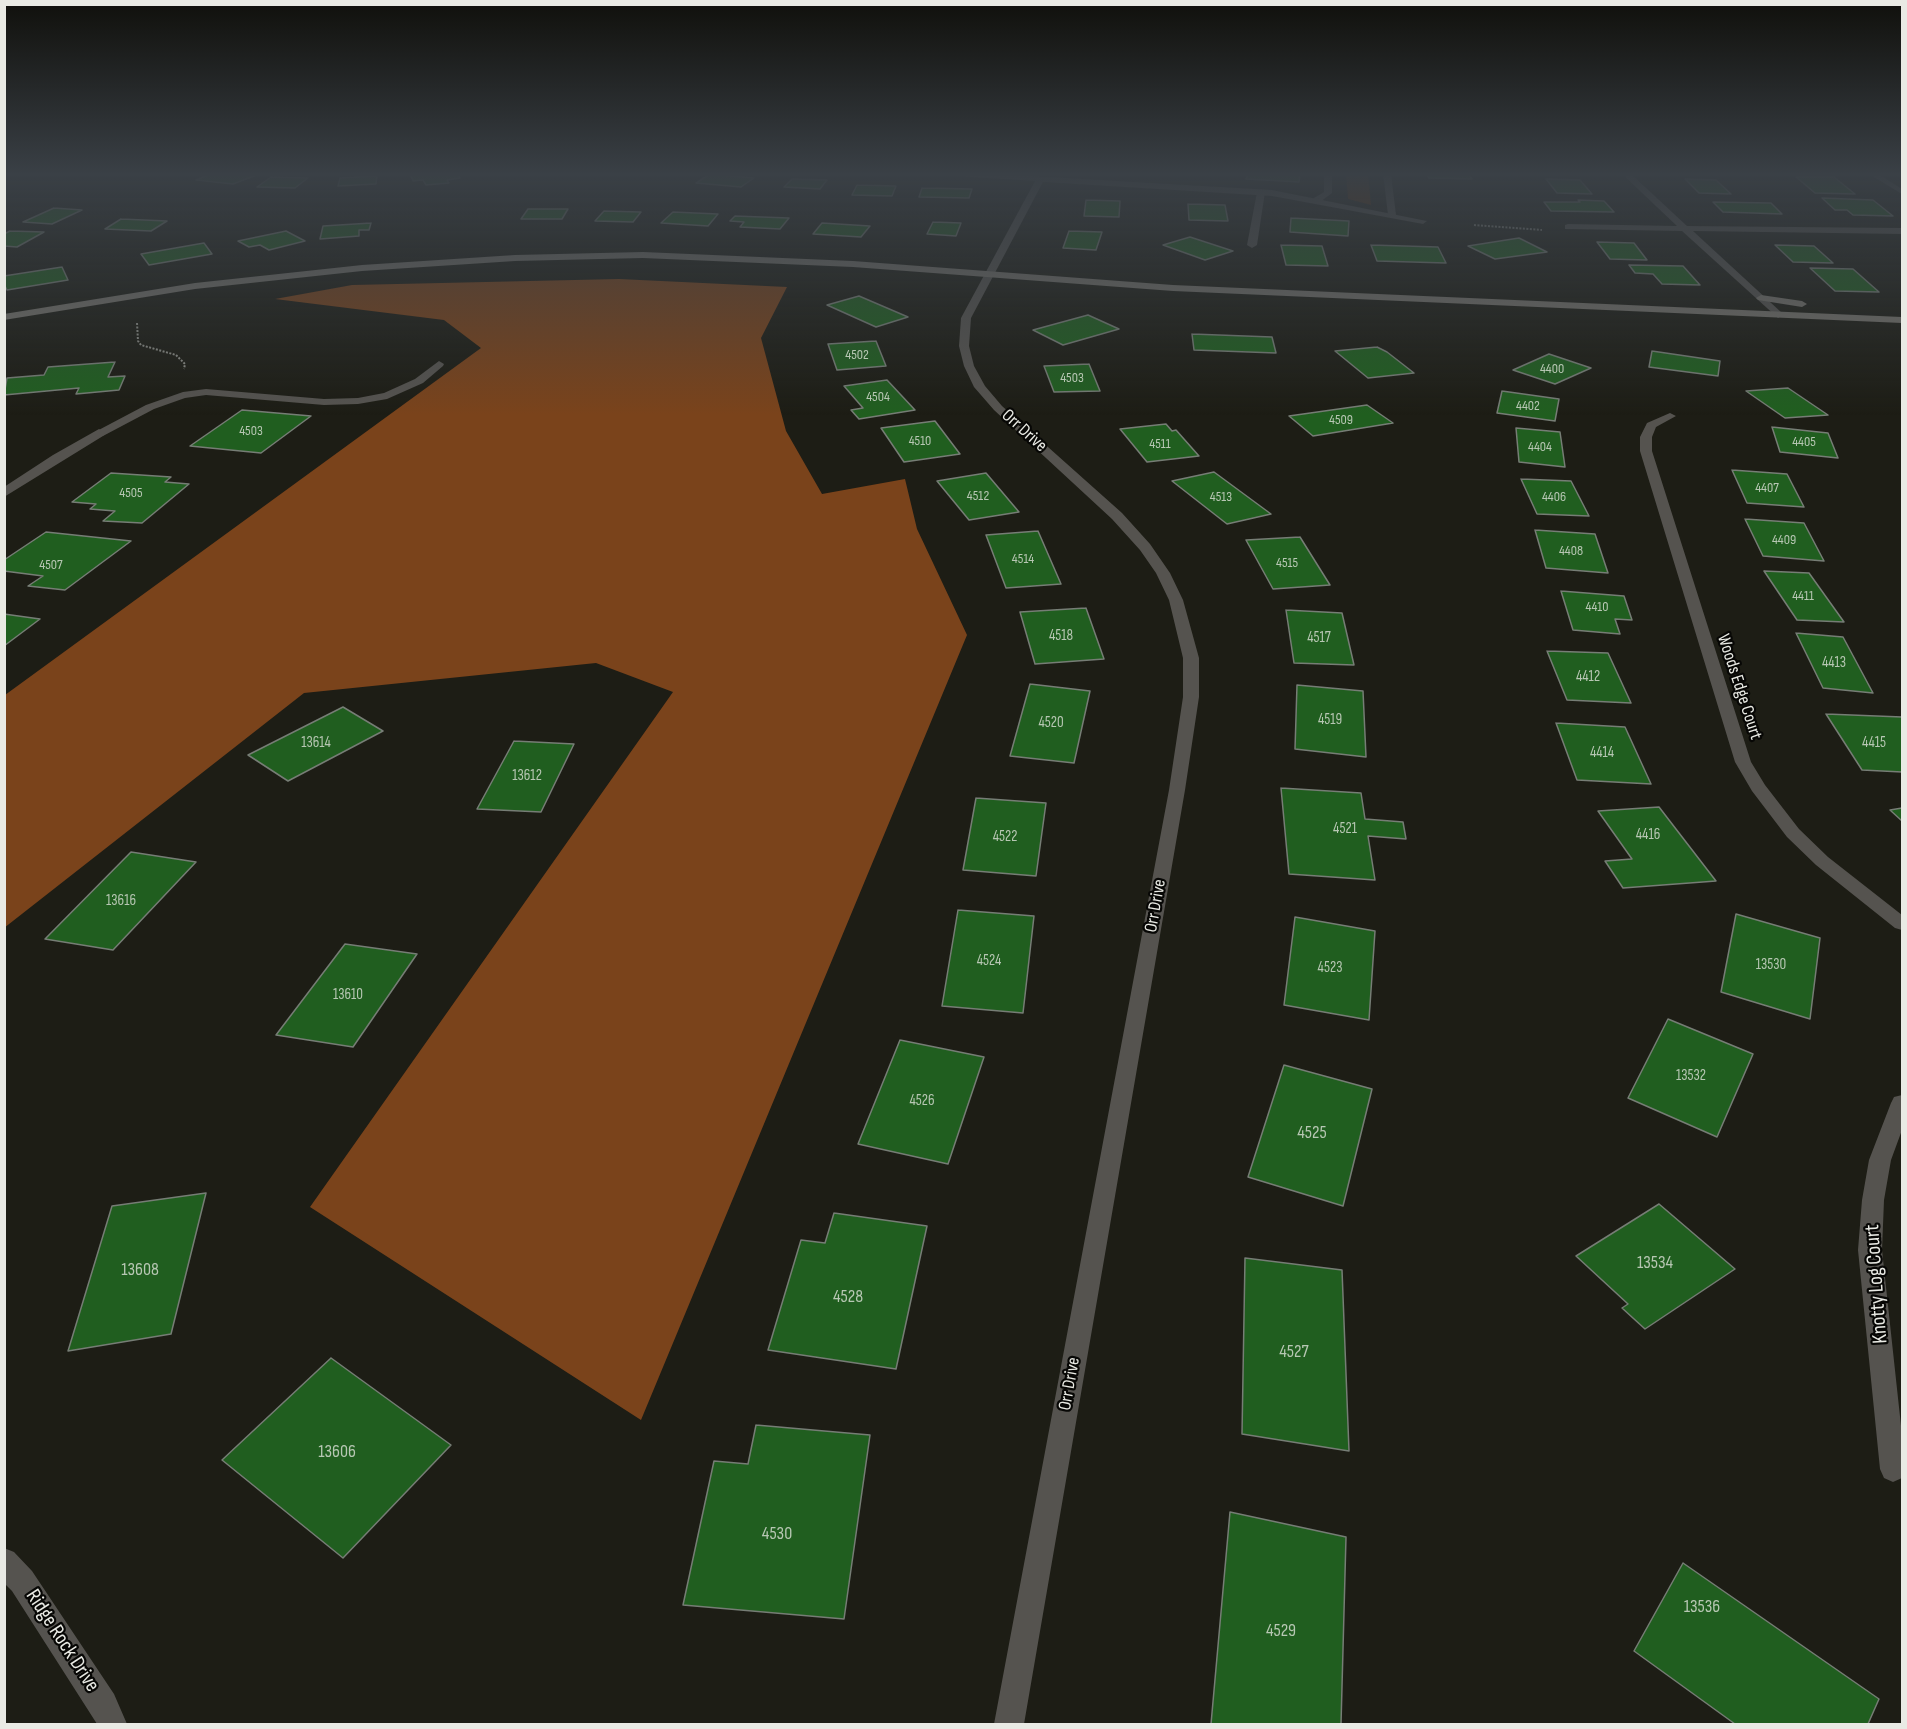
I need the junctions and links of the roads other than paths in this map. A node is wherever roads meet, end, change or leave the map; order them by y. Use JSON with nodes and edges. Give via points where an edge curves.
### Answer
{"nodes":[{"id":1,"x":1000,"y":254,"type":"edge"},
{"id":2,"x":1713,"y":254,"type":"edge"},
{"id":3,"x":990,"y":273,"type":"junction"},
{"id":4,"x":1761,"y":298,"type":"junction"},
{"id":5,"x":1810,"y":304,"type":"dead end"},
{"id":6,"x":1845,"y":306,"type":"dead end"},
{"id":7,"x":1902,"y":309,"type":"edge"},
{"id":8,"x":1778,"y":315,"type":"junction"},
{"id":9,"x":4,"y":317,"type":"edge"},
{"id":10,"x":1902,"y":320,"type":"edge"},
{"id":11,"x":439,"y":364,"type":"dead end"},
{"id":12,"x":1670,"y":416,"type":"dead end"},
{"id":13,"x":4,"y":494,"type":"edge"},
{"id":14,"x":1902,"y":924,"type":"edge"},
{"id":15,"x":1902,"y":1103,"type":"edge"},
{"id":16,"x":1893,"y":1469,"type":"dead end"},
{"id":17,"x":4,"y":1562,"type":"edge"},
{"id":18,"x":112,"y":1725,"type":"edge"},
{"id":19,"x":1009,"y":1725,"type":"edge"}],
"edges":[{"from":1,"to":3,"type":"street","name":"Orr Drive"},
{"from":2,"to":4,"type":"street"},
{"from":3,"to":8,"type":"main road","via":[[1173,288]]},
{"from":3,"to":9,"type":"main road","via":[[643,255],[505,259],[291,274]]},
{"from":3,"to":19,"type":"street","name":"Orr Drive","via":[[966,318],[964,346],[969,366],[998,408],[1117,516],[1145,547],[1176,600],[1191,658],[1191,697],[1177,790]]},
{"from":4,"to":5,"type":"main road"},
{"from":4,"to":8,"type":"street"},
{"from":6,"to":7,"type":"main road"},
{"from":8,"to":10,"type":"main road"},
{"from":11,"to":13,"type":"street","via":[[404,389],[358,401],[324,402],[227,392],[183,396],[150,407],[99,433]]},
{"from":12,"to":14,"type":"street","name":"Woods Edge Court","via":[[1651,425],[1646,451],[1743,762],[1793,833]]},
{"from":15,"to":16,"type":"street","name":"Knotty Log Court","via":[[1880,1160],[1870,1250]]},
{"from":17,"to":18,"type":"street","name":"Ridge Rock Drive","via":[[22,1581],[104,1705]]}]}
